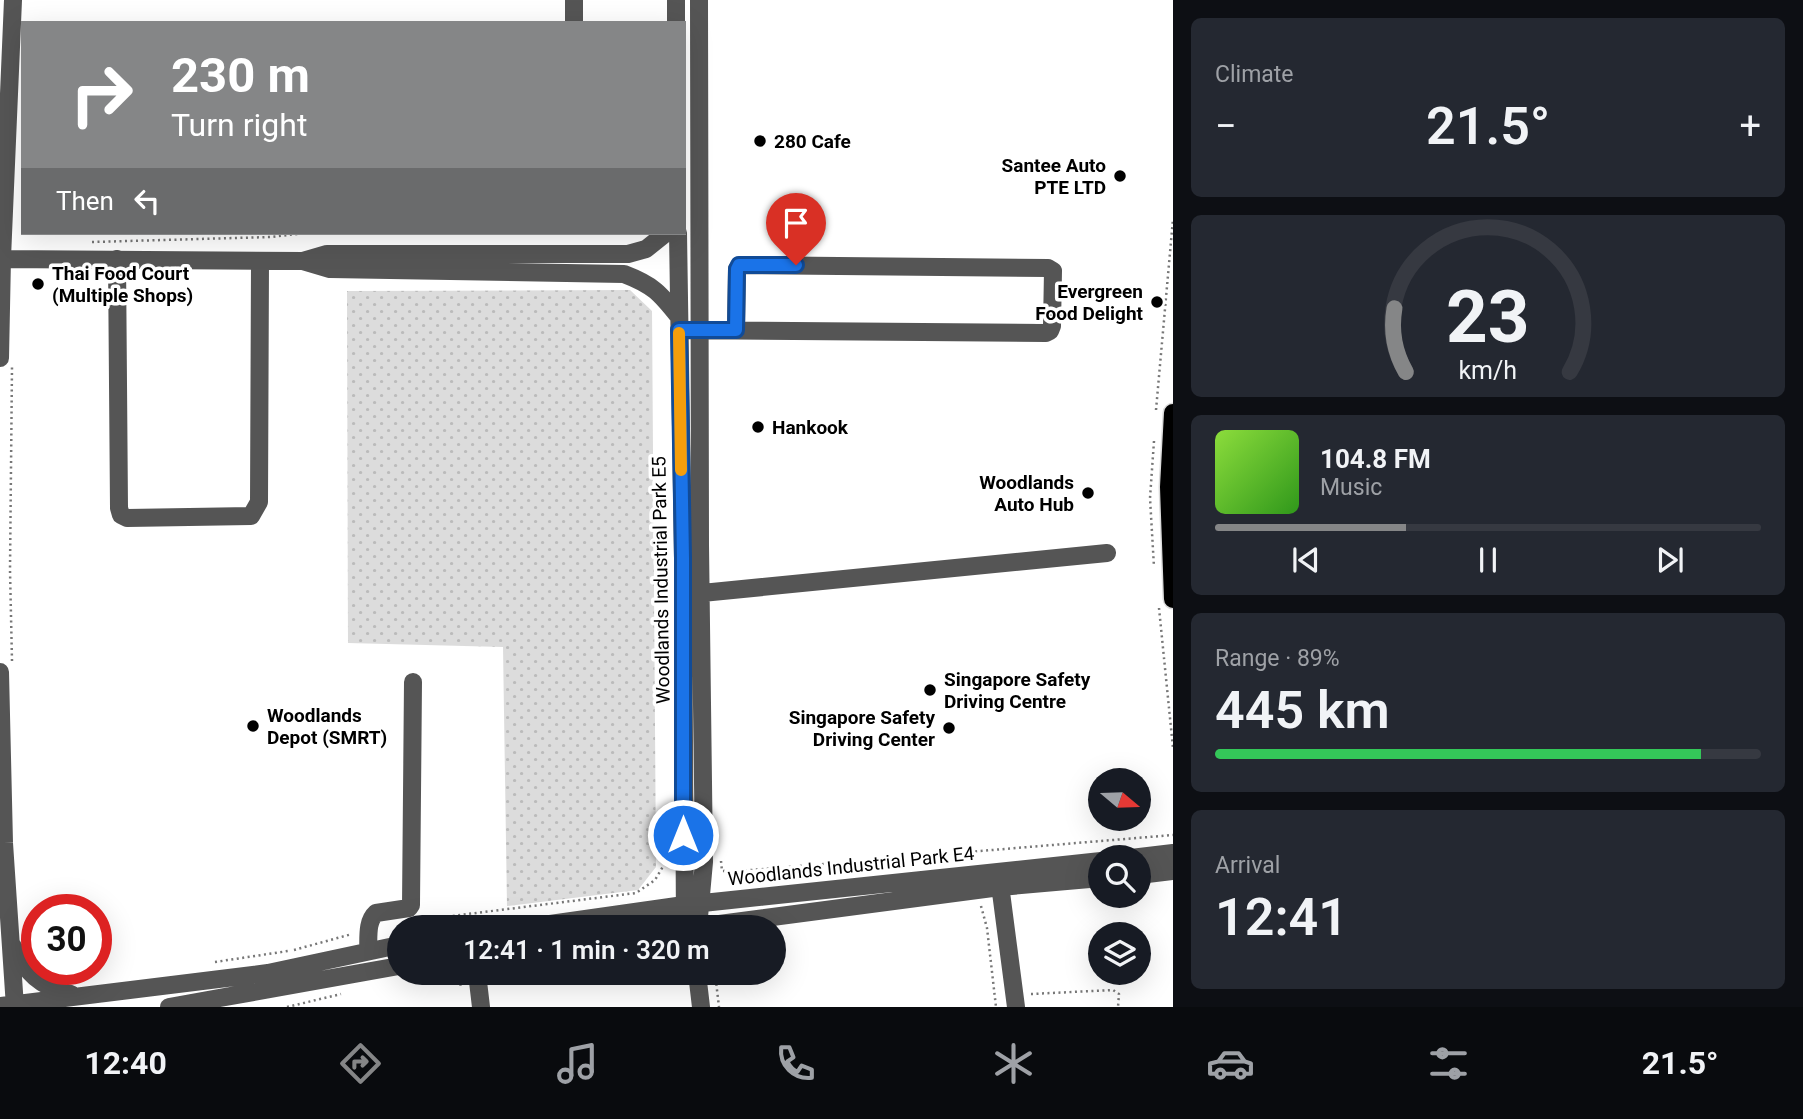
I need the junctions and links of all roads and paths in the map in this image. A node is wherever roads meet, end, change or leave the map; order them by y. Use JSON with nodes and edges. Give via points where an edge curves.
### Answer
{"nodes":[{"id":1,"x":13,"y":0,"type":"edge"},
{"id":2,"x":574,"y":0,"type":"edge"},
{"id":3,"x":676,"y":0,"type":"edge"},
{"id":4,"x":699,"y":0,"type":"edge"},
{"id":5,"x":574,"y":21,"type":"edge"},
{"id":6,"x":676,"y":21,"type":"edge"},
{"id":7,"x":691,"y":82,"type":"edge"},
{"id":8,"x":691,"y":135,"type":"edge"},
{"id":9,"x":288,"y":235,"type":"edge"},
{"id":10,"x":664,"y":235,"type":"edge"},
{"id":11,"x":678,"y":235,"type":"edge"},
{"id":12,"x":83,"y":242,"type":"dead end"},
{"id":13,"x":1,"y":259,"type":"edge"},
{"id":14,"x":117,"y":259,"type":"junction"},
{"id":15,"x":303,"y":261,"type":"junction"},
{"id":16,"x":260,"y":262,"type":"junction"},
{"id":17,"x":679,"y":323,"type":"junction"},
{"id":18,"x":699,"y":330,"type":"junction"},
{"id":19,"x":736,"y":330,"type":"junction"},
{"id":20,"x":6,"y":360,"type":"edge"},
{"id":21,"x":1173,"y":413,"type":"edge"},
{"id":22,"x":1107,"y":553,"type":"dead end"},
{"id":23,"x":702,"y":593,"type":"junction"},
{"id":24,"x":1173,"y":599,"type":"edge"},
{"id":25,"x":6,"y":668,"type":"edge"},
{"id":26,"x":412,"y":682,"type":"dead end"},
{"id":27,"x":1,"y":777,"type":"edge"},
{"id":28,"x":1173,"y":853,"type":"edge"},
{"id":29,"x":1151,"y":856,"type":"edge"},
{"id":30,"x":668,"y":857,"type":"dead end"},
{"id":31,"x":1088,"y":863,"type":"edge"},
{"id":32,"x":1173,"y":871,"type":"edge"},
{"id":33,"x":1151,"y":873,"type":"edge"},
{"id":34,"x":1088,"y":878,"type":"edge"},
{"id":35,"x":999,"y":879,"type":"junction"},
{"id":36,"x":849,"y":887,"type":"junction"},
{"id":37,"x":920,"y":889,"type":"junction"},
{"id":38,"x":746,"y":899,"type":"junction"},
{"id":39,"x":981,"y":902,"type":"dead end"},
{"id":40,"x":693,"y":904,"type":"junction"},
{"id":41,"x":851,"y":906,"type":"junction"},
{"id":42,"x":460,"y":915,"type":"edge"},
{"id":43,"x":650,"y":915,"type":"edge"},
{"id":44,"x":693,"y":915,"type":"edge"},
{"id":45,"x":748,"y":915,"type":"edge"},
{"id":46,"x":785,"y":915,"type":"edge"},
{"id":47,"x":369,"y":930,"type":"junction"},
{"id":48,"x":9,"y":938,"type":"junction"},
{"id":49,"x":387,"y":947,"type":"edge"},
{"id":50,"x":368,"y":951,"type":"junction"},
{"id":51,"x":211,"y":962,"type":"dead end"},
{"id":52,"x":387,"y":968,"type":"edge"},
{"id":53,"x":478,"y":985,"type":"edge"},
{"id":54,"x":698,"y":985,"type":"edge"},
{"id":55,"x":716,"y":985,"type":"edge"},
{"id":56,"x":82,"y":996,"type":"junction"},
{"id":57,"x":1022,"y":1001,"type":"edge"},
{"id":58,"x":10,"y":1006,"type":"edge"},
{"id":59,"x":169,"y":1007,"type":"edge"},
{"id":60,"x":481,"y":1007,"type":"edge"},
{"id":61,"x":701,"y":1007,"type":"edge"},
{"id":62,"x":719,"y":1007,"type":"edge"},
{"id":63,"x":996,"y":1007,"type":"edge"},
{"id":64,"x":1118,"y":1007,"type":"edge"}],
"edges":[{"from":1,"to":13,"type":"street"},
{"from":2,"to":5,"type":"street"},
{"from":3,"to":6,"type":"street"},
{"from":4,"to":7,"type":"street","name":"Woodlands Industrial Park E5"},
{"from":7,"to":8,"type":"street","name":"Woodlands Industrial Park E5"},
{"from":8,"to":18,"type":"street","name":"Woodlands Industrial Park E5"},
{"from":9,"to":12,"type":"path"},
{"from":10,"to":15,"type":"street","via":[[646,249],[628,254],[327,254]]},
{"from":11,"to":17,"type":"street","name":"Woodlands Industrial Park E5"},
{"from":13,"to":14,"type":"street"},
{"from":13,"to":20,"type":"street"},
{"from":14,"to":16,"type":"street"},
{"from":14,"to":16,"type":"street","via":[[119,508],[127,518],[251,516],[256,509]]},
{"from":15,"to":16,"type":"street"},
{"from":15,"to":17,"type":"street","via":[[330,268],[624,274],[661,294]]},
{"from":17,"to":18,"type":"street"},
{"from":17,"to":40,"type":"street","name":"Woodlands Industrial Park E5"},
{"from":18,"to":19,"type":"street"},
{"from":18,"to":23,"type":"street","name":"Woodlands Industrial Park E5"},
{"from":19,"to":19,"type":"street","via":[[737,269],[741,265],[1054,271],[1052,326],[1046,333]]},
{"from":20,"to":25,"type":"path","via":[[10,570]]},
{"from":21,"to":24,"type":"main road","via":[[1168,487]]},
{"from":22,"to":23,"type":"street"},
{"from":23,"to":40,"type":"street","name":"Woodlands Industrial Park E5","via":[[704,849]]},
{"from":25,"to":27,"type":"street"},
{"from":26,"to":47,"type":"street","via":[[411,905],[376,913]]},
{"from":27,"to":48,"type":"street"},
{"from":28,"to":29,"type":"street"},
{"from":30,"to":42,"type":"path","via":[[655,880],[636,893]]},
{"from":31,"to":35,"type":"street","name":"Woodlands Industrial Park E4"},
{"from":32,"to":33,"type":"street"},
{"from":34,"to":35,"type":"street","name":"Woodlands Industrial Park E4"},
{"from":35,"to":37,"type":"street","name":"Woodlands Industrial Park E4"},
{"from":35,"to":57,"type":"street"},
{"from":36,"to":37,"type":"street","name":"Woodlands Industrial Park E4"},
{"from":36,"to":38,"type":"street","name":"Woodlands Industrial Park E4"},
{"from":36,"to":41,"type":"street"},
{"from":37,"to":41,"type":"street","name":"Woodlands Industrial Park E4"},
{"from":38,"to":40,"type":"street","name":"Woodlands Industrial Park E4"},
{"from":38,"to":45,"type":"street"},
{"from":39,"to":63,"type":"path"},
{"from":40,"to":43,"type":"street","name":"Woodlands Industrial Park E4"},
{"from":40,"to":44,"type":"street","name":"Woodlands Industrial Park E5"},
{"from":41,"to":46,"type":"street","name":"Woodlands Industrial Park E4"},
{"from":47,"to":50,"type":"street"},
{"from":47,"to":51,"type":"path","via":[[291,951]]},
{"from":48,"to":56,"type":"street","via":[[38,981]]},
{"from":48,"to":58,"type":"street"},
{"from":49,"to":50,"type":"street"},
{"from":50,"to":56,"type":"street","via":[[268,973]]},
{"from":52,"to":59,"type":"street"},
{"from":53,"to":60,"type":"street"},
{"from":54,"to":61,"type":"street"},
{"from":55,"to":62,"type":"path"},
{"from":56,"to":58,"type":"street"},
{"from":57,"to":64,"type":"path","via":[[1113,990],[1119,994]]}]}
